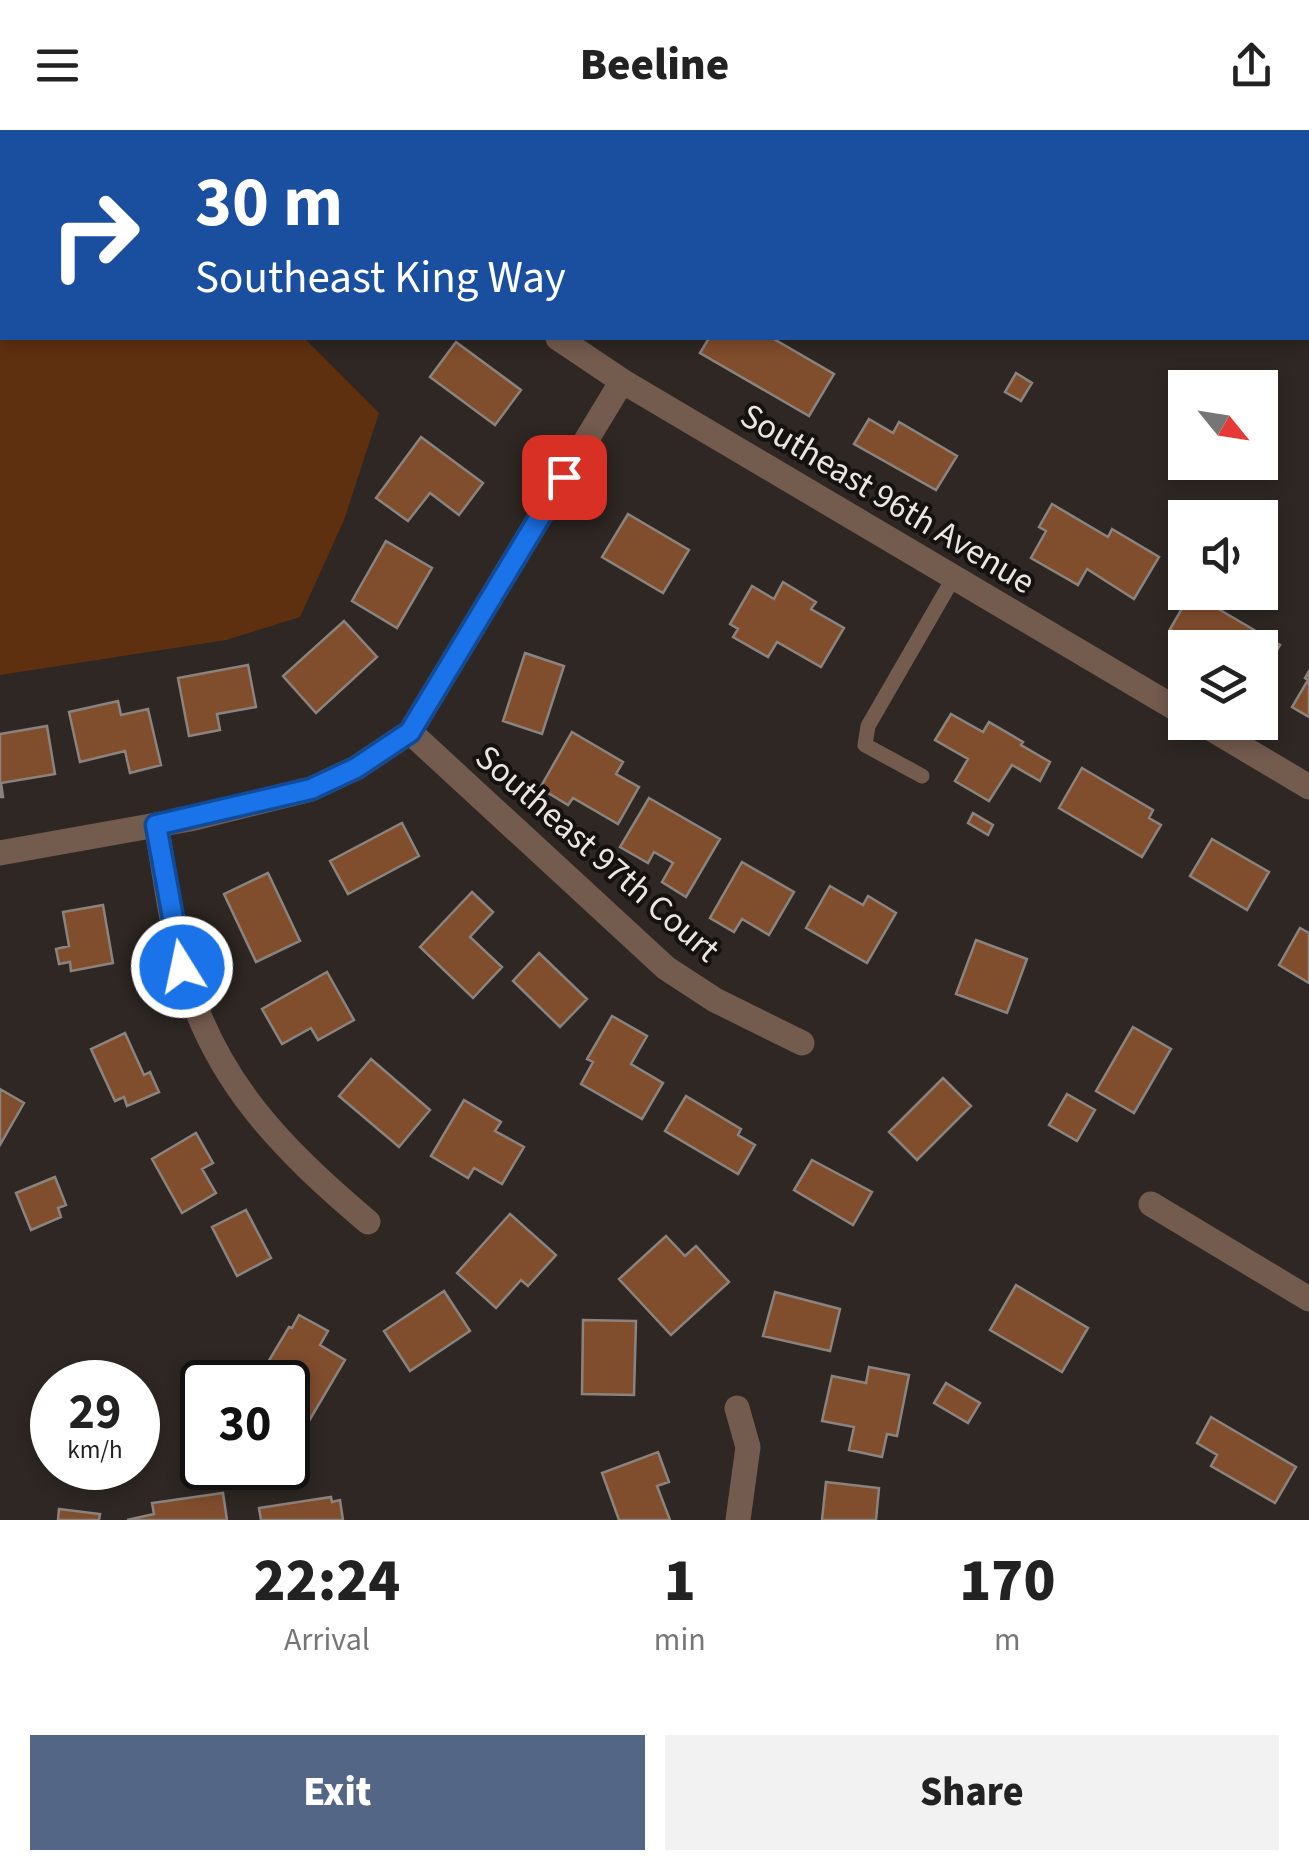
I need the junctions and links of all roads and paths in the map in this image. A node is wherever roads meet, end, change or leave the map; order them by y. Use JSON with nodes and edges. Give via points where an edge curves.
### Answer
{"nodes":[{"id":1,"x":561,"y":340,"type":"edge"},
{"id":2,"x":622,"y":381,"type":"junction"},
{"id":3,"x":954,"y":578,"type":"junction"},
{"id":4,"x":1168,"y":704,"type":"edge"},
{"id":5,"x":410,"y":732,"type":"junction"},
{"id":6,"x":1230,"y":740,"type":"edge"},
{"id":7,"x":922,"y":776,"type":"dead end"},
{"id":8,"x":1309,"y":787,"type":"edge"},
{"id":9,"x":156,"y":825,"type":"junction"},
{"id":10,"x":0,"y":853,"type":"edge"},
{"id":11,"x":802,"y":1043,"type":"dead end"},
{"id":12,"x":1151,"y":1204,"type":"dead end"},
{"id":13,"x":368,"y":1222,"type":"dead end"},
{"id":14,"x":1309,"y":1299,"type":"edge"},
{"id":15,"x":737,"y":1408,"type":"dead end"},
{"id":16,"x":738,"y":1520,"type":"edge"}],
"edges":[{"from":1,"to":2,"type":"street","name":"Southeast 96th Avenue"},
{"from":2,"to":3,"type":"street","name":"Southeast 96th Avenue"},
{"from":2,"to":5,"type":"street"},
{"from":3,"to":4,"type":"street","name":"Southeast 96th Avenue"},
{"from":3,"to":7,"type":"lane","via":[[868,726],[865,744]]},
{"from":5,"to":9,"type":"street","via":[[311,789]]},
{"from":5,"to":11,"type":"street","name":"Southeast 97th Court","via":[[666,968]]},
{"from":6,"to":8,"type":"street"},
{"from":9,"to":10,"type":"street"},
{"from":9,"to":13,"type":"street","via":[[182,967],[229,1078],[277,1138]]},
{"from":12,"to":14,"type":"street"},
{"from":15,"to":16,"type":"street","via":[[748,1447]]}]}
